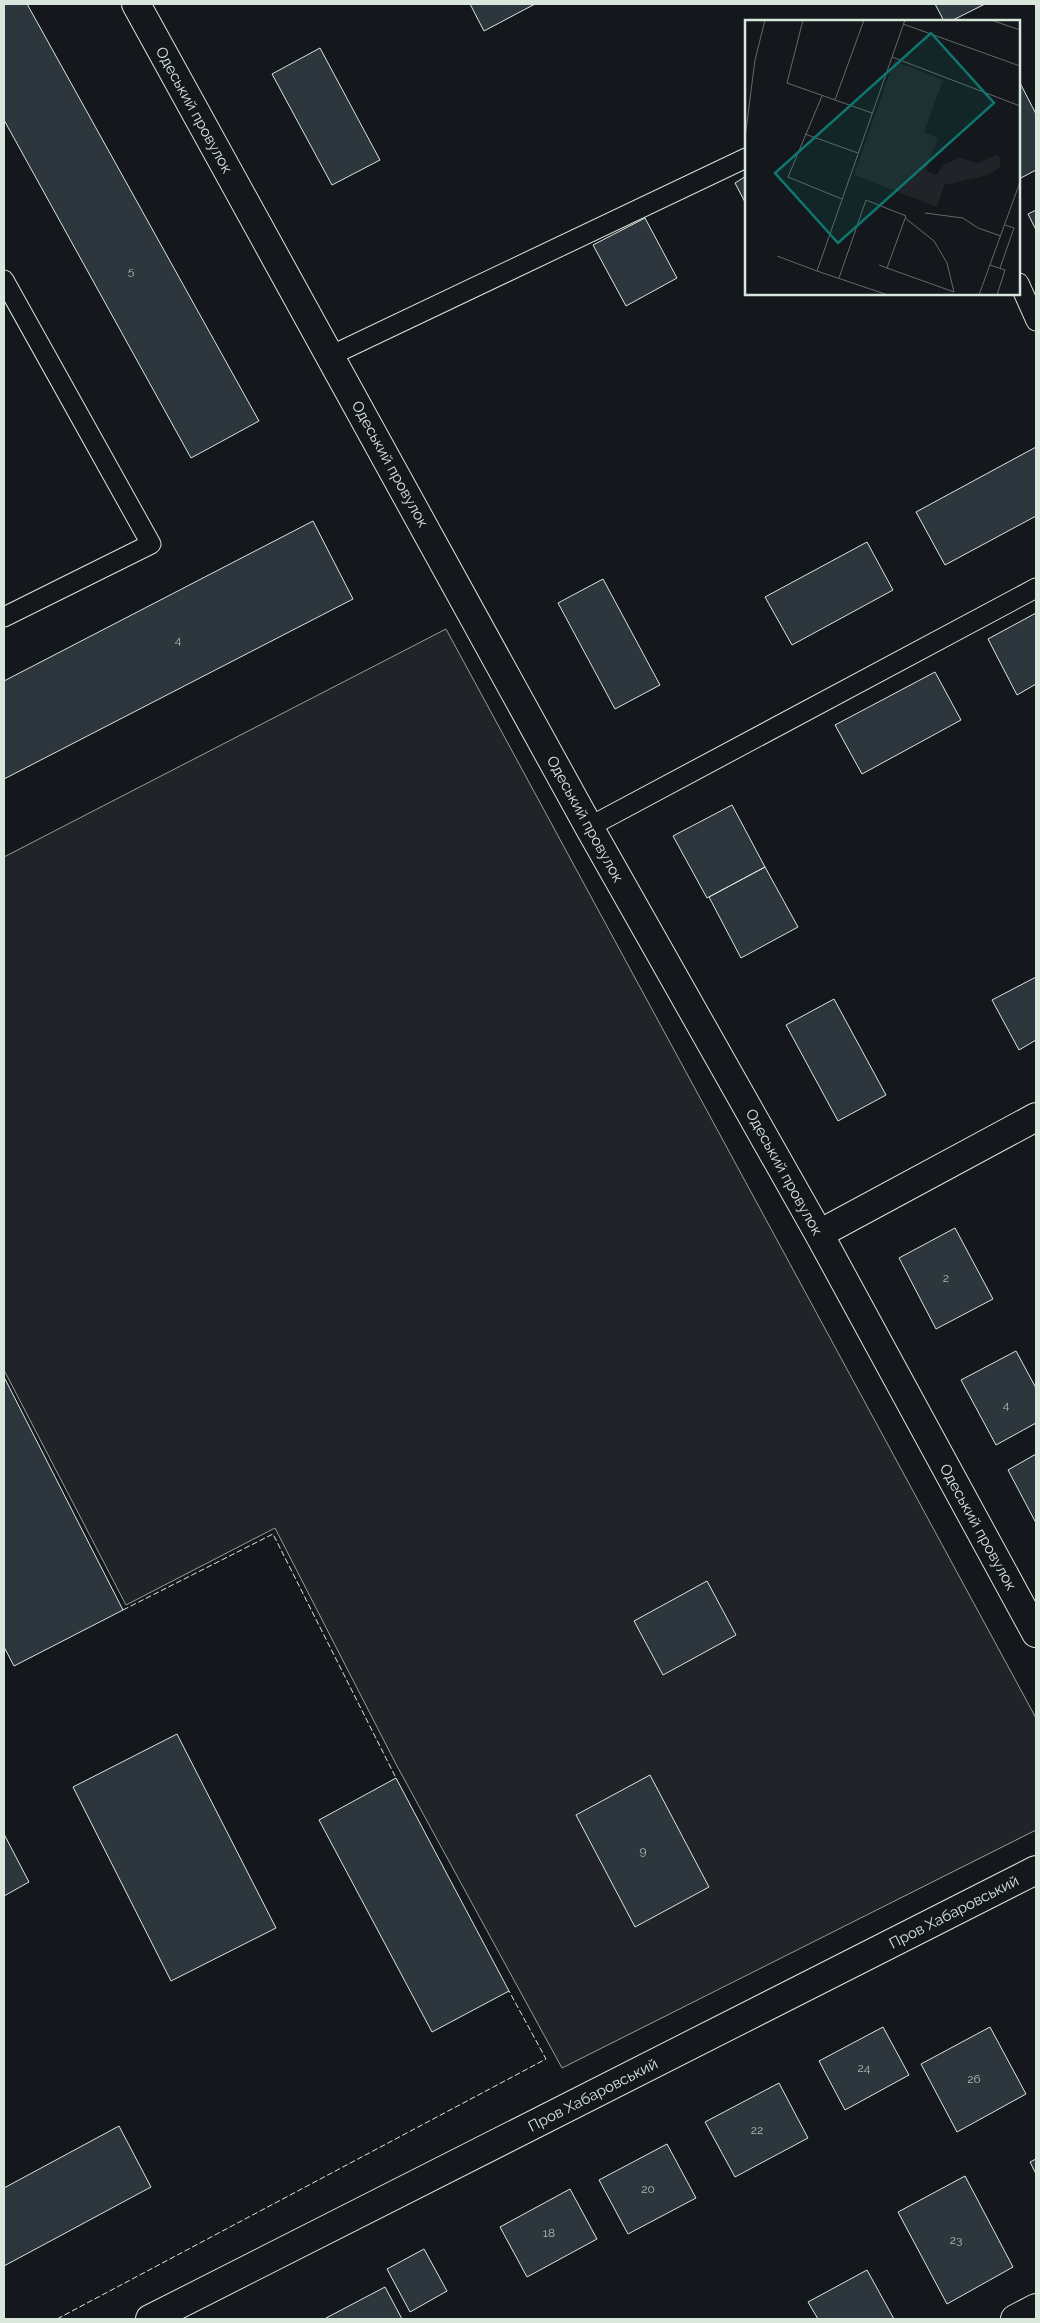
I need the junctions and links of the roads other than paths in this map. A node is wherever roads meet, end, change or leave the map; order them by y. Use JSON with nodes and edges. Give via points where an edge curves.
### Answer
{"nodes":[{"id":1,"x":136,"y":4,"type":"edge"},
{"id":2,"x":745,"y":158,"type":"edge"},
{"id":3,"x":4,"y":280,"type":"edge"},
{"id":4,"x":1020,"y":285,"type":"edge"},
{"id":5,"x":1036,"y":321,"type":"edge"},
{"id":6,"x":330,"y":356,"type":"junction"},
{"id":7,"x":1036,"y":588,"type":"edge"},
{"id":8,"x":4,"y":617,"type":"edge"},
{"id":9,"x":589,"y":827,"type":"junction"},
{"id":10,"x":1036,"y":1117,"type":"edge"},
{"id":11,"x":819,"y":1234,"type":"junction"},
{"id":12,"x":1036,"y":1633,"type":"edge"},
{"id":13,"x":1036,"y":1870,"type":"edge"},
{"id":14,"x":1036,"y":2308,"type":"edge"},
{"id":15,"x":150,"y":2319,"type":"edge"},
{"id":16,"x":1015,"y":2319,"type":"edge"}],
"edges":[{"from":1,"to":6,"type":"street","name":"Одеський провулок"},
{"from":2,"to":6,"type":"lane"},
{"from":3,"to":8,"type":"lane","via":[[151,544]]},
{"from":4,"to":5,"type":"lane"},
{"from":6,"to":9,"type":"street","name":"Одеський провулок"},
{"from":7,"to":9,"type":"lane"},
{"from":9,"to":11,"type":"street","name":"Одеський провулок"},
{"from":10,"to":11,"type":"street"},
{"from":11,"to":12,"type":"street","name":"Одеський провулок"},
{"from":13,"to":15,"type":"street","name":"Пров Хабаровський"},
{"from":14,"to":16,"type":"street"}]}
